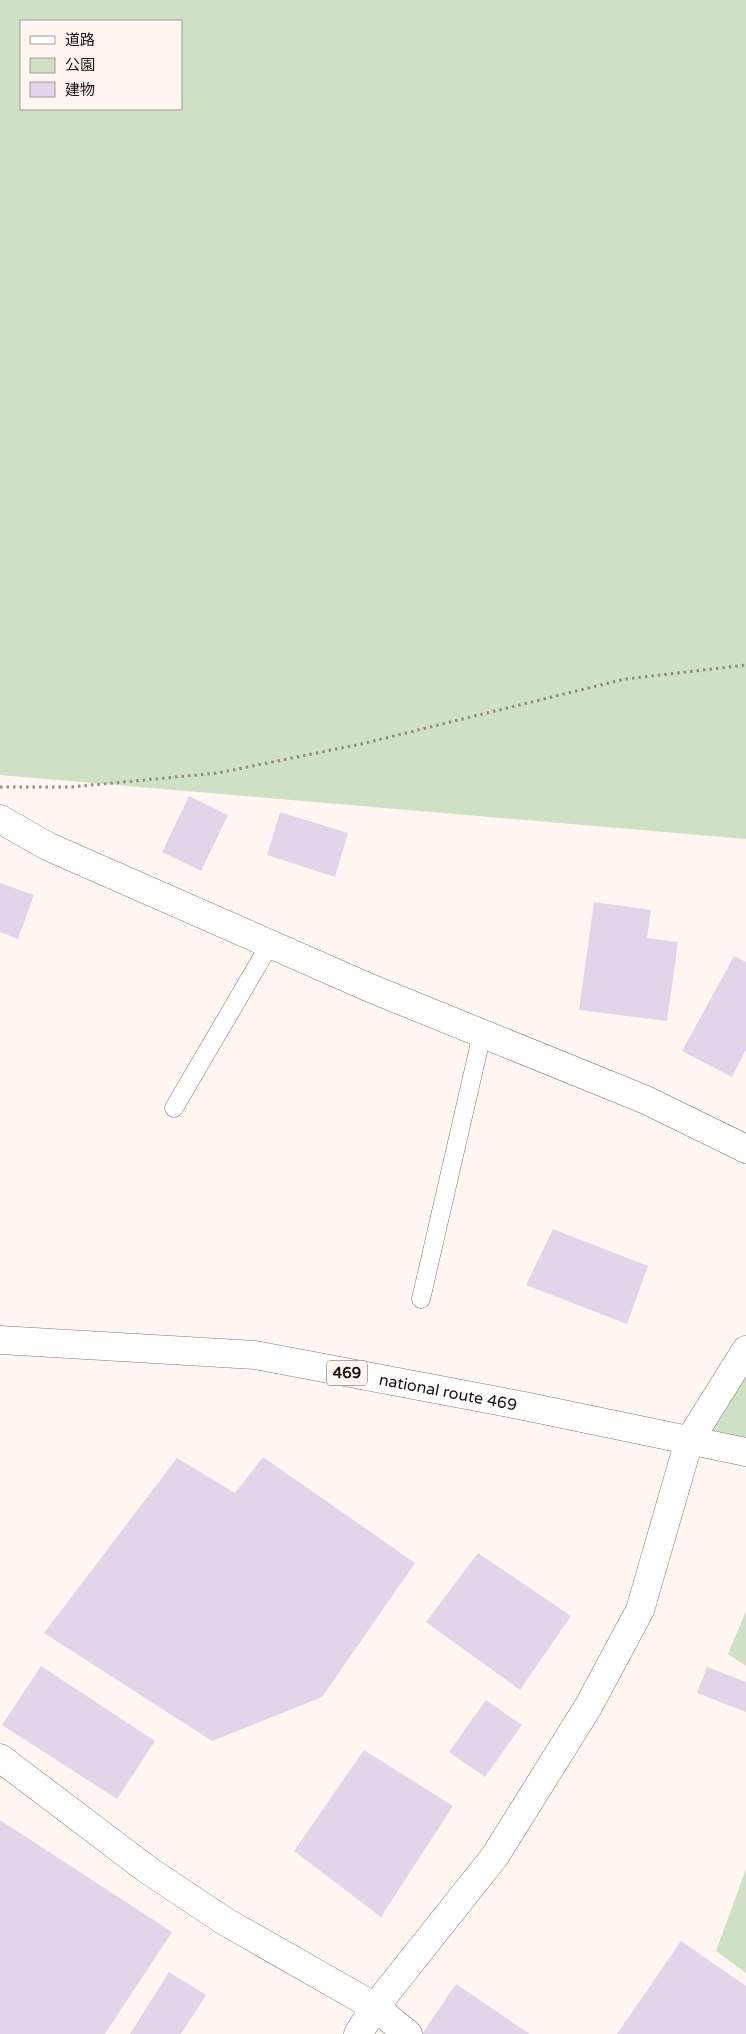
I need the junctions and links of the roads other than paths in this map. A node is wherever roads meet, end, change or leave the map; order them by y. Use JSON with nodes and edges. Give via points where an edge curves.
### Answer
{"nodes":[{"id":1,"x":0,"y":819,"type":"edge"},
{"id":2,"x":270,"y":944,"type":"junction"},
{"id":3,"x":482,"y":1034,"type":"junction"},
{"id":4,"x":174,"y":1108,"type":"dead end"},
{"id":5,"x":746,"y":1149,"type":"edge"},
{"id":6,"x":421,"y":1299,"type":"dead end"},
{"id":7,"x":0,"y":1340,"type":"edge"},
{"id":8,"x":746,"y":1350,"type":"edge"},
{"id":9,"x":689,"y":1441,"type":"junction"},
{"id":10,"x":746,"y":1452,"type":"edge"},
{"id":11,"x":0,"y":1758,"type":"edge"},
{"id":12,"x":375,"y":2007,"type":"junction"},
{"id":13,"x":358,"y":2034,"type":"edge"},
{"id":14,"x":408,"y":2034,"type":"edge"}],
"edges":[{"from":1,"to":2,"type":"main road","via":[[47,846]]},
{"from":2,"to":3,"type":"main road"},
{"from":2,"to":4,"type":"lane"},
{"from":3,"to":5,"type":"main road","via":[[646,1100]]},
{"from":3,"to":6,"type":"lane"},
{"from":7,"to":9,"type":"main road","name":"national route 469","number":"469","via":[[255,1355]]},
{"from":8,"to":9,"type":"main road"},
{"from":9,"to":10,"type":"main road","name":"national route 469","number":"469"},
{"from":9,"to":12,"type":"main road","via":[[640,1610],[588,1706],[495,1856]]},
{"from":11,"to":12,"type":"main road","via":[[148,1870],[226,1922]]},
{"from":12,"to":13,"type":"main road"},
{"from":12,"to":14,"type":"main road"}]}
